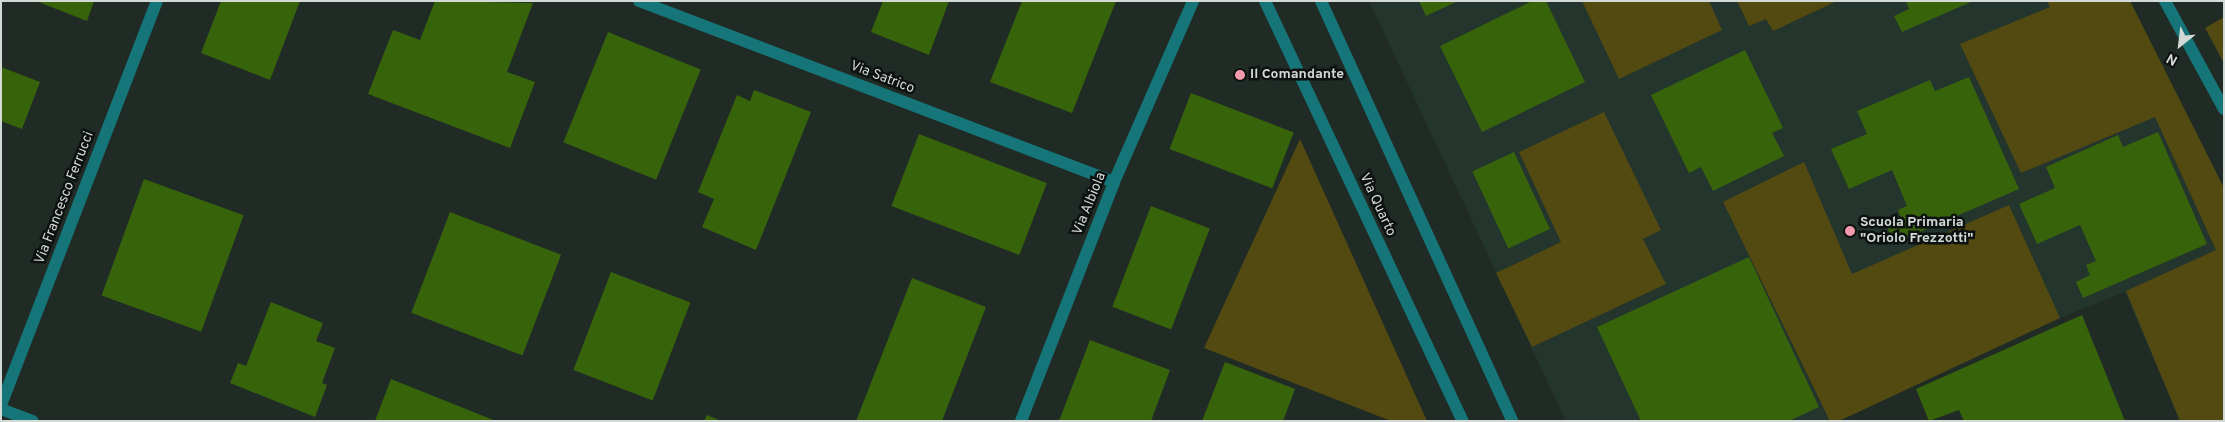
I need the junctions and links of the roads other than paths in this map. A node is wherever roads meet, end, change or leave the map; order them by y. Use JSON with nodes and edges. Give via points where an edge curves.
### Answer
{"nodes":[{"id":1,"x":157,"y":1,"type":"edge"},
{"id":2,"x":639,"y":1,"type":"edge"},
{"id":3,"x":1193,"y":1,"type":"edge"},
{"id":4,"x":1265,"y":1,"type":"edge"},
{"id":5,"x":1321,"y":1,"type":"edge"},
{"id":6,"x":2166,"y":1,"type":"edge"},
{"id":7,"x":2224,"y":109,"type":"edge"},
{"id":8,"x":1114,"y":182,"type":"junction"},
{"id":9,"x":1,"y":407,"type":"edge"},
{"id":10,"x":33,"y":421,"type":"edge"},
{"id":11,"x":1021,"y":421,"type":"edge"},
{"id":12,"x":1463,"y":421,"type":"edge"},
{"id":13,"x":1512,"y":421,"type":"edge"}],
"edges":[{"from":1,"to":9,"type":"street","name":"Via Francesco Ferrucci"},
{"from":2,"to":8,"type":"street","name":"Via Satrico"},
{"from":3,"to":8,"type":"street","name":"Via Albiola"},
{"from":4,"to":12,"type":"street","name":"Via Quarto"},
{"from":5,"to":13,"type":"street"},
{"from":6,"to":7,"type":"street"},
{"from":8,"to":11,"type":"street","name":"Via Albiola"},
{"from":9,"to":10,"type":"street"}]}
